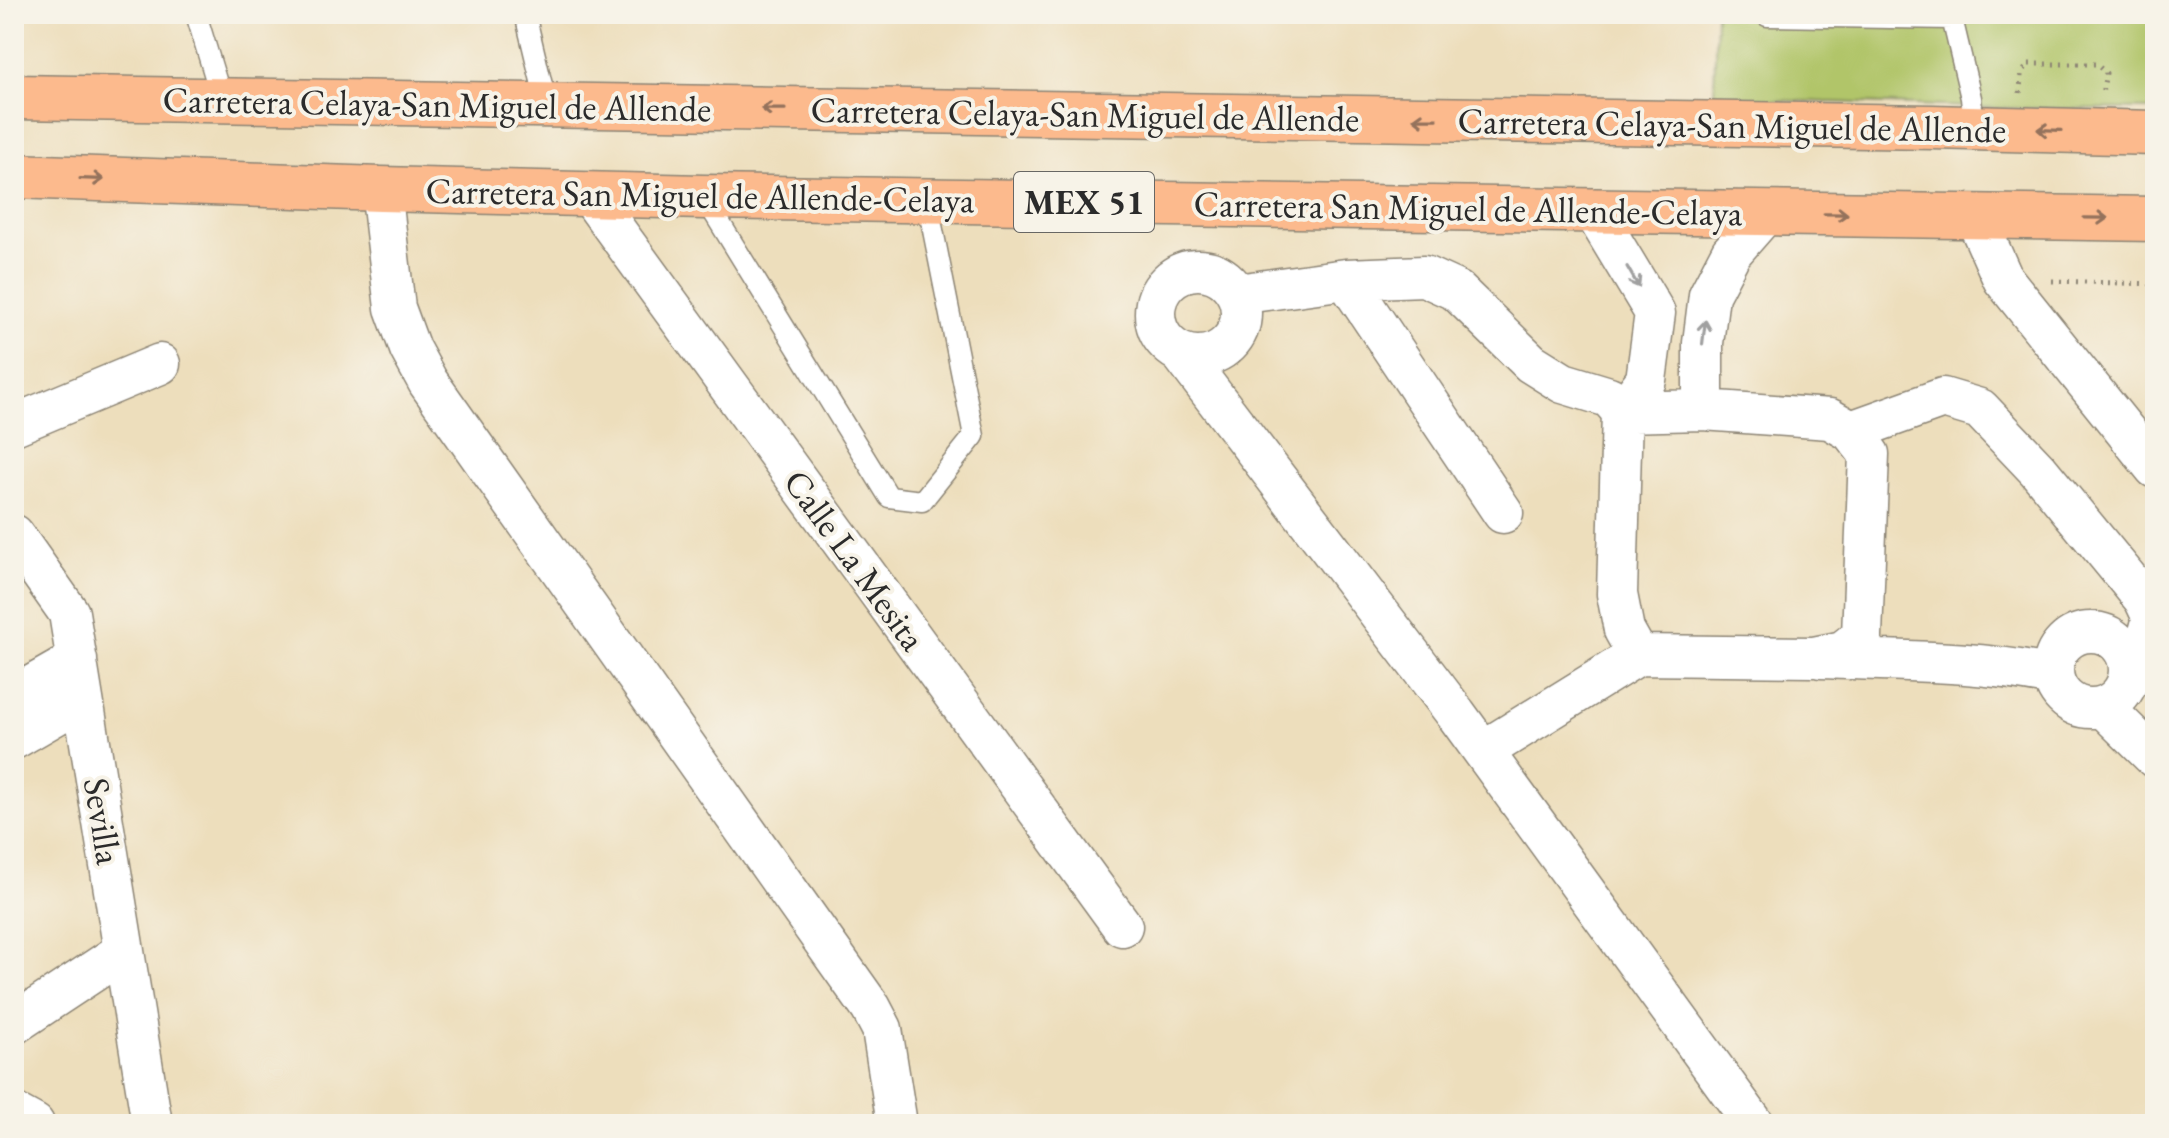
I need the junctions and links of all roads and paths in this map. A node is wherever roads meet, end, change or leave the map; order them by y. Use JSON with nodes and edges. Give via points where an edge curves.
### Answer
{"nodes":[{"id":1,"x":196,"y":14,"type":"edge"},
{"id":2,"x":525,"y":14,"type":"edge"},
{"id":3,"x":1764,"y":14,"type":"edge"},
{"id":4,"x":1952,"y":17,"type":"edge"},
{"id":5,"x":2102,"y":96,"type":"dead end"},
{"id":6,"x":14,"y":97,"type":"edge"},
{"id":7,"x":222,"y":100,"type":"junction"},
{"id":8,"x":547,"y":106,"type":"junction"},
{"id":9,"x":1972,"y":113,"type":"junction"},
{"id":10,"x":2155,"y":133,"type":"edge"},
{"id":11,"x":14,"y":176,"type":"edge"},
{"id":12,"x":381,"y":189,"type":"junction"},
{"id":13,"x":589,"y":194,"type":"junction"},
{"id":14,"x":704,"y":197,"type":"junction"},
{"id":15,"x":927,"y":200,"type":"junction"},
{"id":16,"x":1593,"y":210,"type":"junction"},
{"id":17,"x":1766,"y":213,"type":"junction"},
{"id":18,"x":1975,"y":216,"type":"junction"},
{"id":19,"x":2155,"y":219,"type":"edge"},
{"id":20,"x":1346,"y":279,"type":"junction"},
{"id":21,"x":2003,"y":279,"type":"junction"},
{"id":22,"x":2155,"y":284,"type":"edge"},
{"id":23,"x":1237,"y":294,"type":"junction"},
{"id":24,"x":1180,"y":352,"type":"junction"},
{"id":25,"x":160,"y":364,"type":"dead end"},
{"id":26,"x":1703,"y":410,"type":"junction"},
{"id":27,"x":1622,"y":412,"type":"junction"},
{"id":28,"x":14,"y":425,"type":"edge"},
{"id":29,"x":1851,"y":431,"type":"junction"},
{"id":30,"x":2155,"y":468,"type":"edge"},
{"id":31,"x":1503,"y":513,"type":"dead end"},
{"id":32,"x":14,"y":535,"type":"edge"},
{"id":33,"x":1638,"y":655,"type":"junction"},
{"id":34,"x":1813,"y":657,"type":"junction"},
{"id":35,"x":77,"y":660,"type":"junction"},
{"id":36,"x":2129,"y":665,"type":"junction"},
{"id":37,"x":2053,"y":676,"type":"junction"},
{"id":38,"x":14,"y":696,"type":"edge"},
{"id":39,"x":83,"y":699,"type":"junction"},
{"id":40,"x":2103,"y":707,"type":"junction"},
{"id":41,"x":14,"y":739,"type":"edge"},
{"id":42,"x":1483,"y":751,"type":"junction"},
{"id":43,"x":2155,"y":758,"type":"edge"},
{"id":44,"x":1122,"y":926,"type":"dead end"},
{"id":45,"x":124,"y":951,"type":"junction"},
{"id":46,"x":14,"y":1024,"type":"edge"},
{"id":47,"x":14,"y":1113,"type":"edge"},
{"id":48,"x":34,"y":1124,"type":"edge"},
{"id":49,"x":152,"y":1124,"type":"edge"},
{"id":50,"x":897,"y":1124,"type":"edge"},
{"id":51,"x":1754,"y":1124,"type":"edge"}],
"edges":[{"from":1,"to":7,"type":"lane"},
{"from":2,"to":8,"type":"lane"},
{"from":3,"to":4,"type":"lane"},
{"from":4,"to":9,"type":"lane"},
{"from":5,"to":9,"type":"path","via":[[2106,73],[2096,64],[2028,64],[2019,97]]},
{"from":6,"to":7,"type":"main road","name":"Carretera Celaya-San Miguel de Allende"},
{"from":7,"to":8,"type":"main road","name":"Carretera Celaya-San Miguel de Allende"},
{"from":9,"to":8,"type":"main road","name":"Carretera Celaya-San Miguel de Allende","one_way":true},
{"from":10,"to":9,"type":"main road","name":"Carretera Celaya-San Miguel de Allende","one_way":true},
{"from":11,"to":12,"type":"main road","name":"Carretera San Miguel de Allende-Celaya","number":"MEX 51","one_way":true},
{"from":12,"to":13,"type":"main road","name":"Carretera San Miguel de Allende-Celaya","number":"MEX 51"},
{"from":12,"to":50,"type":"street","via":[[395,308],[428,382],[871,1008],[882,1029]]},
{"from":13,"to":14,"type":"main road","name":"Carretera San Miguel de Allende-Celaya","number":"MEX 51"},
{"from":13,"to":44,"type":"street","name":"Calle La Mesita"},
{"from":14,"to":15,"type":"main road","name":"Carretera San Miguel de Allende-Celaya","number":"MEX 51"},
{"from":14,"to":15,"type":"lane","via":[[889,497],[922,501],[974,436]]},
{"from":15,"to":16,"type":"main road","name":"Carretera San Miguel de Allende-Celaya","number":"MEX 51"},
{"from":16,"to":17,"type":"main road","name":"Carretera San Miguel de Allende-Celaya","number":"MEX 51"},
{"from":16,"to":27,"type":"street","one_way":true,"via":[[1655,313],[1646,380]]},
{"from":17,"to":18,"type":"main road","name":"Carretera San Miguel de Allende-Celaya","number":"MEX 51","one_way":true},
{"from":26,"to":17,"type":"street","one_way":true,"via":[[1709,295],[1731,253]]},
{"from":18,"to":19,"type":"main road","name":"Carretera San Miguel de Allende-Celaya","number":"MEX 51","one_way":true},
{"from":18,"to":21,"type":"street"},
{"from":20,"to":23,"type":"street"},
{"from":20,"to":27,"type":"street","via":[[1424,276],[1457,291],[1531,363],[1563,383],[1609,397]]},
{"from":20,"to":31,"type":"street"},
{"from":21,"to":22,"type":"path"},
{"from":21,"to":30,"type":"street"},
{"from":23,"to":24,"type":"street","via":[[1240,324],[1234,337],[1209,355]]},
{"from":23,"to":24,"type":"street","via":[[1216,273],[1202,270],[1187,271],[1162,287],[1156,301],[1159,331]]},
{"from":24,"to":42,"type":"street"},
{"from":25,"to":28,"type":"street"},
{"from":26,"to":27,"type":"street"},
{"from":26,"to":29,"type":"street","via":[[1830,419]]},
{"from":27,"to":33,"type":"street","via":[[1617,594],[1624,630]]},
{"from":29,"to":34,"type":"street","via":[[1869,454],[1862,636],[1843,651]]},
{"from":29,"to":36,"type":"street","via":[[1943,398],[1980,409],[2038,470],[2144,599],[2153,618],[2147,640]]},
{"from":32,"to":35,"type":"street","name":"Sevilla","via":[[69,613]]},
{"from":33,"to":34,"type":"street"},
{"from":33,"to":42,"type":"street"},
{"from":34,"to":37,"type":"street","via":[[1971,665]]},
{"from":35,"to":38,"type":"street"},
{"from":35,"to":39,"type":"street","name":"Sevilla"},
{"from":36,"to":37,"type":"street","via":[[2117,642],[2092,632],[2067,640],[2058,650]]},
{"from":36,"to":40,"type":"street","via":[[2123,691]]},
{"from":37,"to":40,"type":"street","via":[[2065,699],[2076,706]]},
{"from":39,"to":41,"type":"street"},
{"from":39,"to":45,"type":"street","name":"Sevilla"},
{"from":40,"to":43,"type":"street"},
{"from":42,"to":51,"type":"street"},
{"from":45,"to":46,"type":"street"},
{"from":45,"to":49,"type":"street","name":"Sevilla"},
{"from":47,"to":48,"type":"street"}]}
